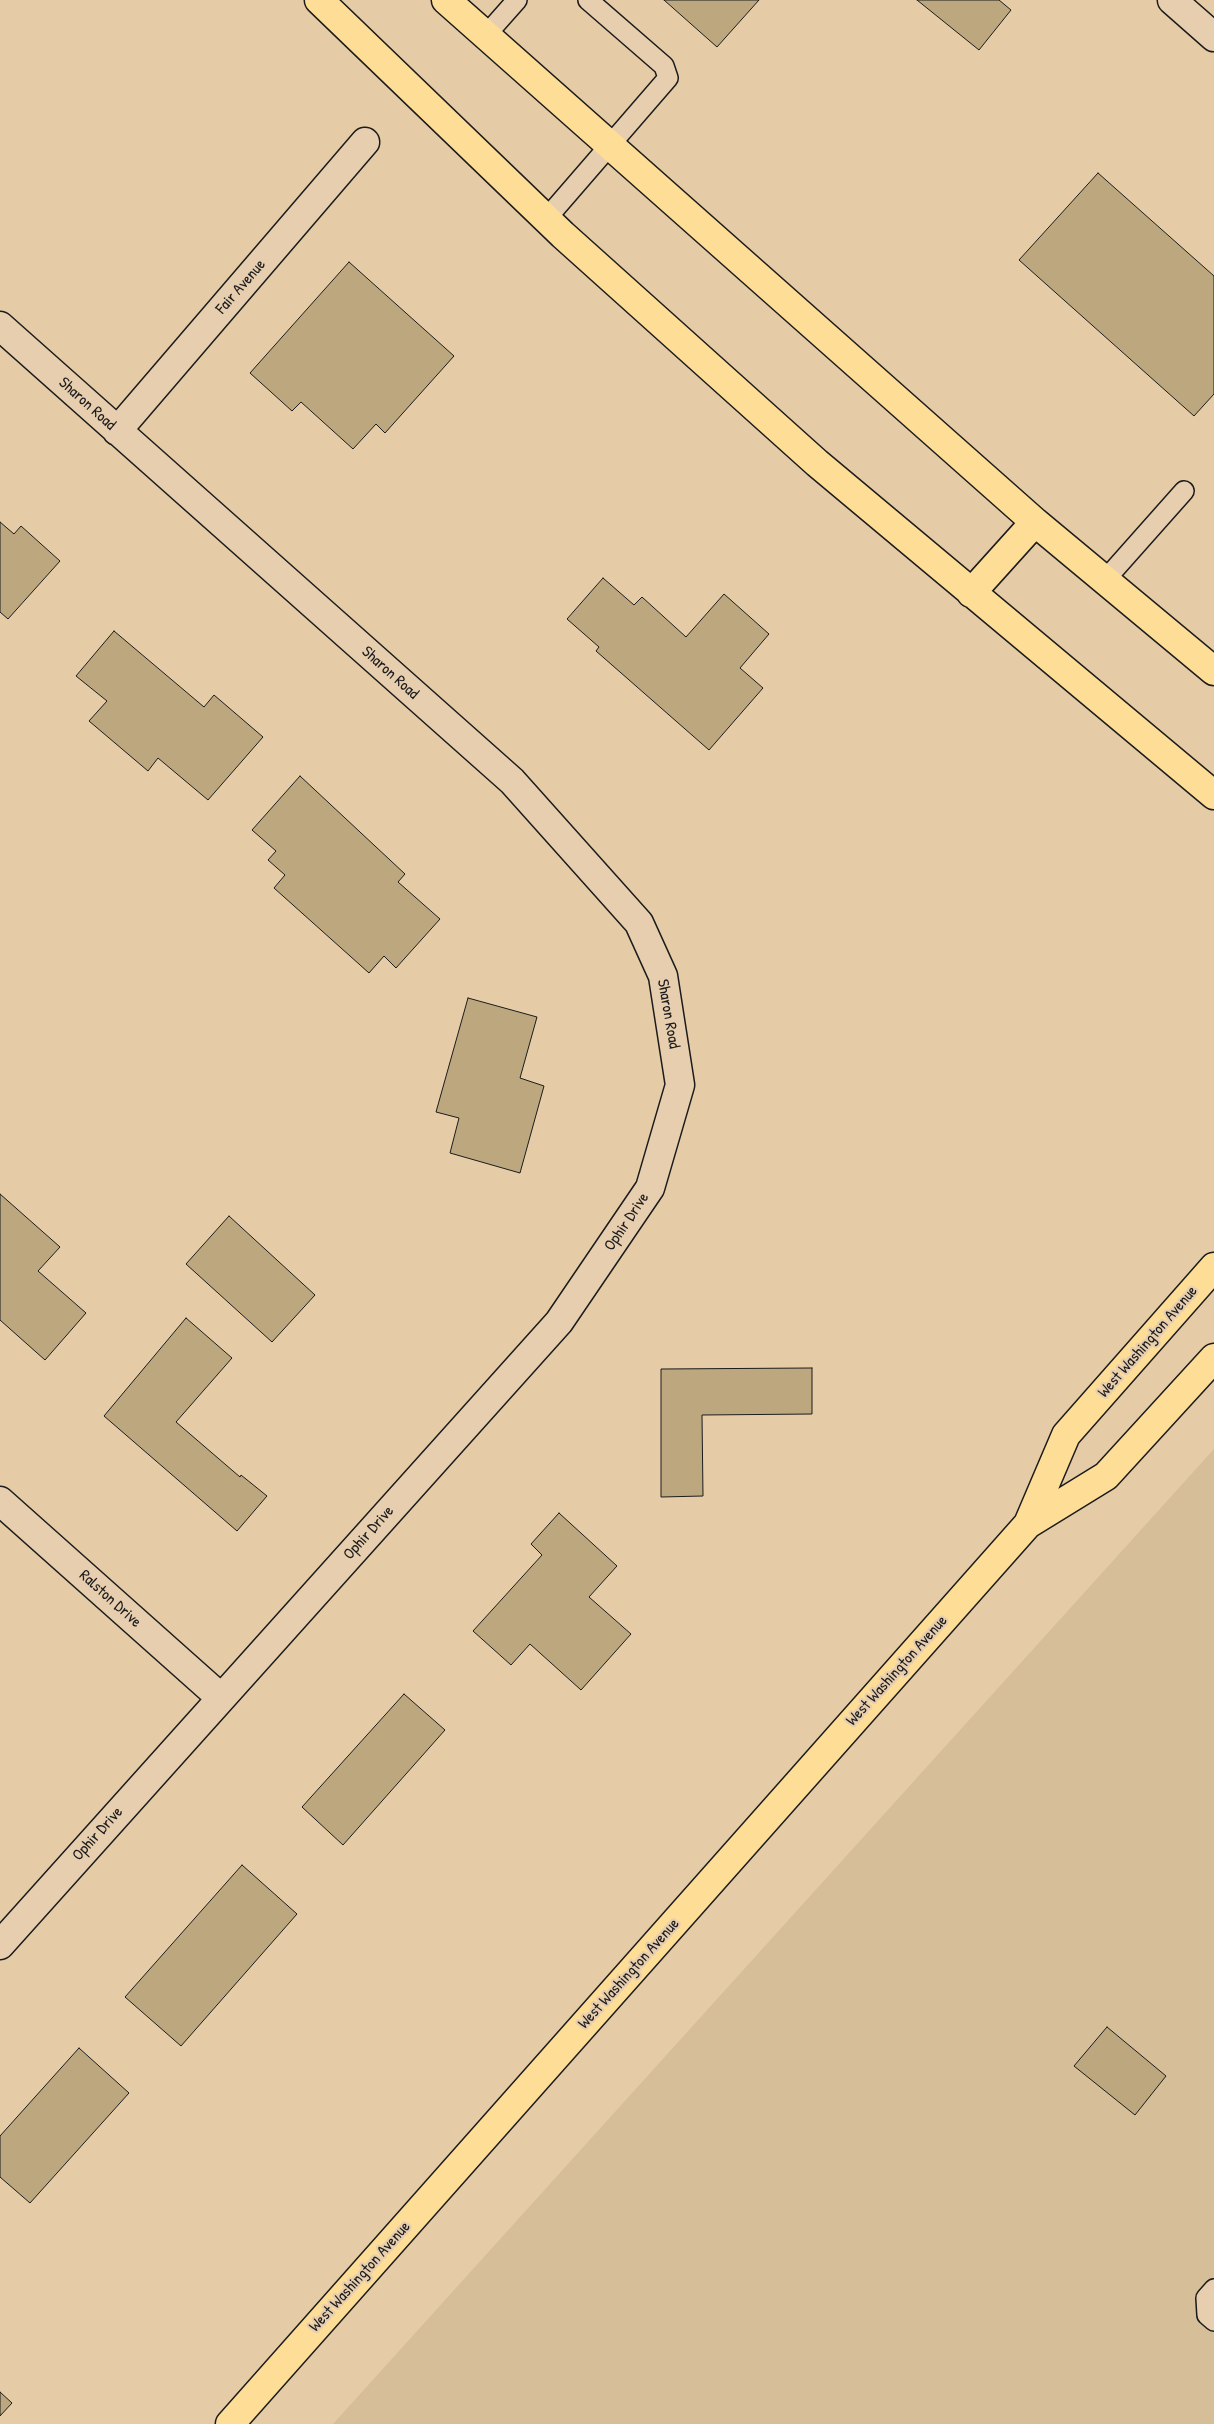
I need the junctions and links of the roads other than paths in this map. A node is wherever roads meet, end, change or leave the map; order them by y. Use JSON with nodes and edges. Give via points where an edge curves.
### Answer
{"nodes":[{"id":1,"x":319,"y":0,"type":"edge"},
{"id":2,"x":446,"y":0,"type":"edge"},
{"id":3,"x":517,"y":0,"type":"edge"},
{"id":4,"x":588,"y":0,"type":"edge"},
{"id":5,"x":1172,"y":0,"type":"edge"},
{"id":6,"x":486,"y":35,"type":"junction"},
{"id":7,"x":1214,"y":37,"type":"edge"},
{"id":8,"x":365,"y":142,"type":"dead end"},
{"id":9,"x":611,"y":147,"type":"junction"},
{"id":10,"x":546,"y":219,"type":"junction"},
{"id":11,"x":0,"y":326,"type":"edge"},
{"id":12,"x":117,"y":431,"type":"junction"},
{"id":13,"x":1184,"y":491,"type":"dead end"},
{"id":14,"x":1035,"y":522,"type":"junction"},
{"id":15,"x":1104,"y":580,"type":"junction"},
{"id":16,"x":971,"y":593,"type":"junction"},
{"id":17,"x":1214,"y":671,"type":"edge"},
{"id":18,"x":1214,"y":795,"type":"edge"},
{"id":19,"x":680,"y":1086,"type":"joint"},
{"id":20,"x":1214,"y":1267,"type":"edge"},
{"id":21,"x":1214,"y":1358,"type":"edge"},
{"id":22,"x":0,"y":1501,"type":"edge"},
{"id":23,"x":1028,"y":1524,"type":"junction"},
{"id":24,"x":220,"y":1697,"type":"junction"},
{"id":25,"x":0,"y":1944,"type":"edge"},
{"id":26,"x":1214,"y":2289,"type":"edge"},
{"id":27,"x":1214,"y":2321,"type":"edge"},
{"id":28,"x":230,"y":2424,"type":"edge"}],
"edges":[{"from":1,"to":10,"type":"main road"},
{"from":2,"to":6,"type":"main road"},
{"from":3,"to":6,"type":"lane"},
{"from":4,"to":9,"type":"lane","via":[[664,66],[668,78]]},
{"from":5,"to":7,"type":"street"},
{"from":6,"to":9,"type":"main road"},
{"from":8,"to":12,"type":"street","name":"Fair Avenue"},
{"from":9,"to":10,"type":"lane"},
{"from":9,"to":14,"type":"main road"},
{"from":10,"to":16,"type":"main road","via":[[817,463]]},
{"from":11,"to":12,"type":"street","name":"Sharon Road"},
{"from":12,"to":19,"type":"street","name":"Sharon Road","via":[[512,781],[639,923],[663,976]]},
{"from":13,"to":15,"type":"lane"},
{"from":14,"to":15,"type":"main road"},
{"from":14,"to":16,"type":"main road"},
{"from":15,"to":17,"type":"main road"},
{"from":16,"to":18,"type":"main road"},
{"from":19,"to":24,"type":"street","name":"Ophir Drive","via":[[650,1188],[559,1322]]},
{"from":20,"to":23,"type":"main road","name":"West Washington Avenue","via":[[1066,1435]]},
{"from":21,"to":23,"type":"main road","name":"West Washington Avenue","via":[[1106,1476]]},
{"from":22,"to":24,"type":"street","name":"Ralston Drive"},
{"from":23,"to":28,"type":"main road","name":"West Washington Avenue"},
{"from":24,"to":25,"type":"street","name":"Ophir Drive"},
{"from":26,"to":27,"type":"lane","via":[[1206,2298],[1207,2315]]}]}
